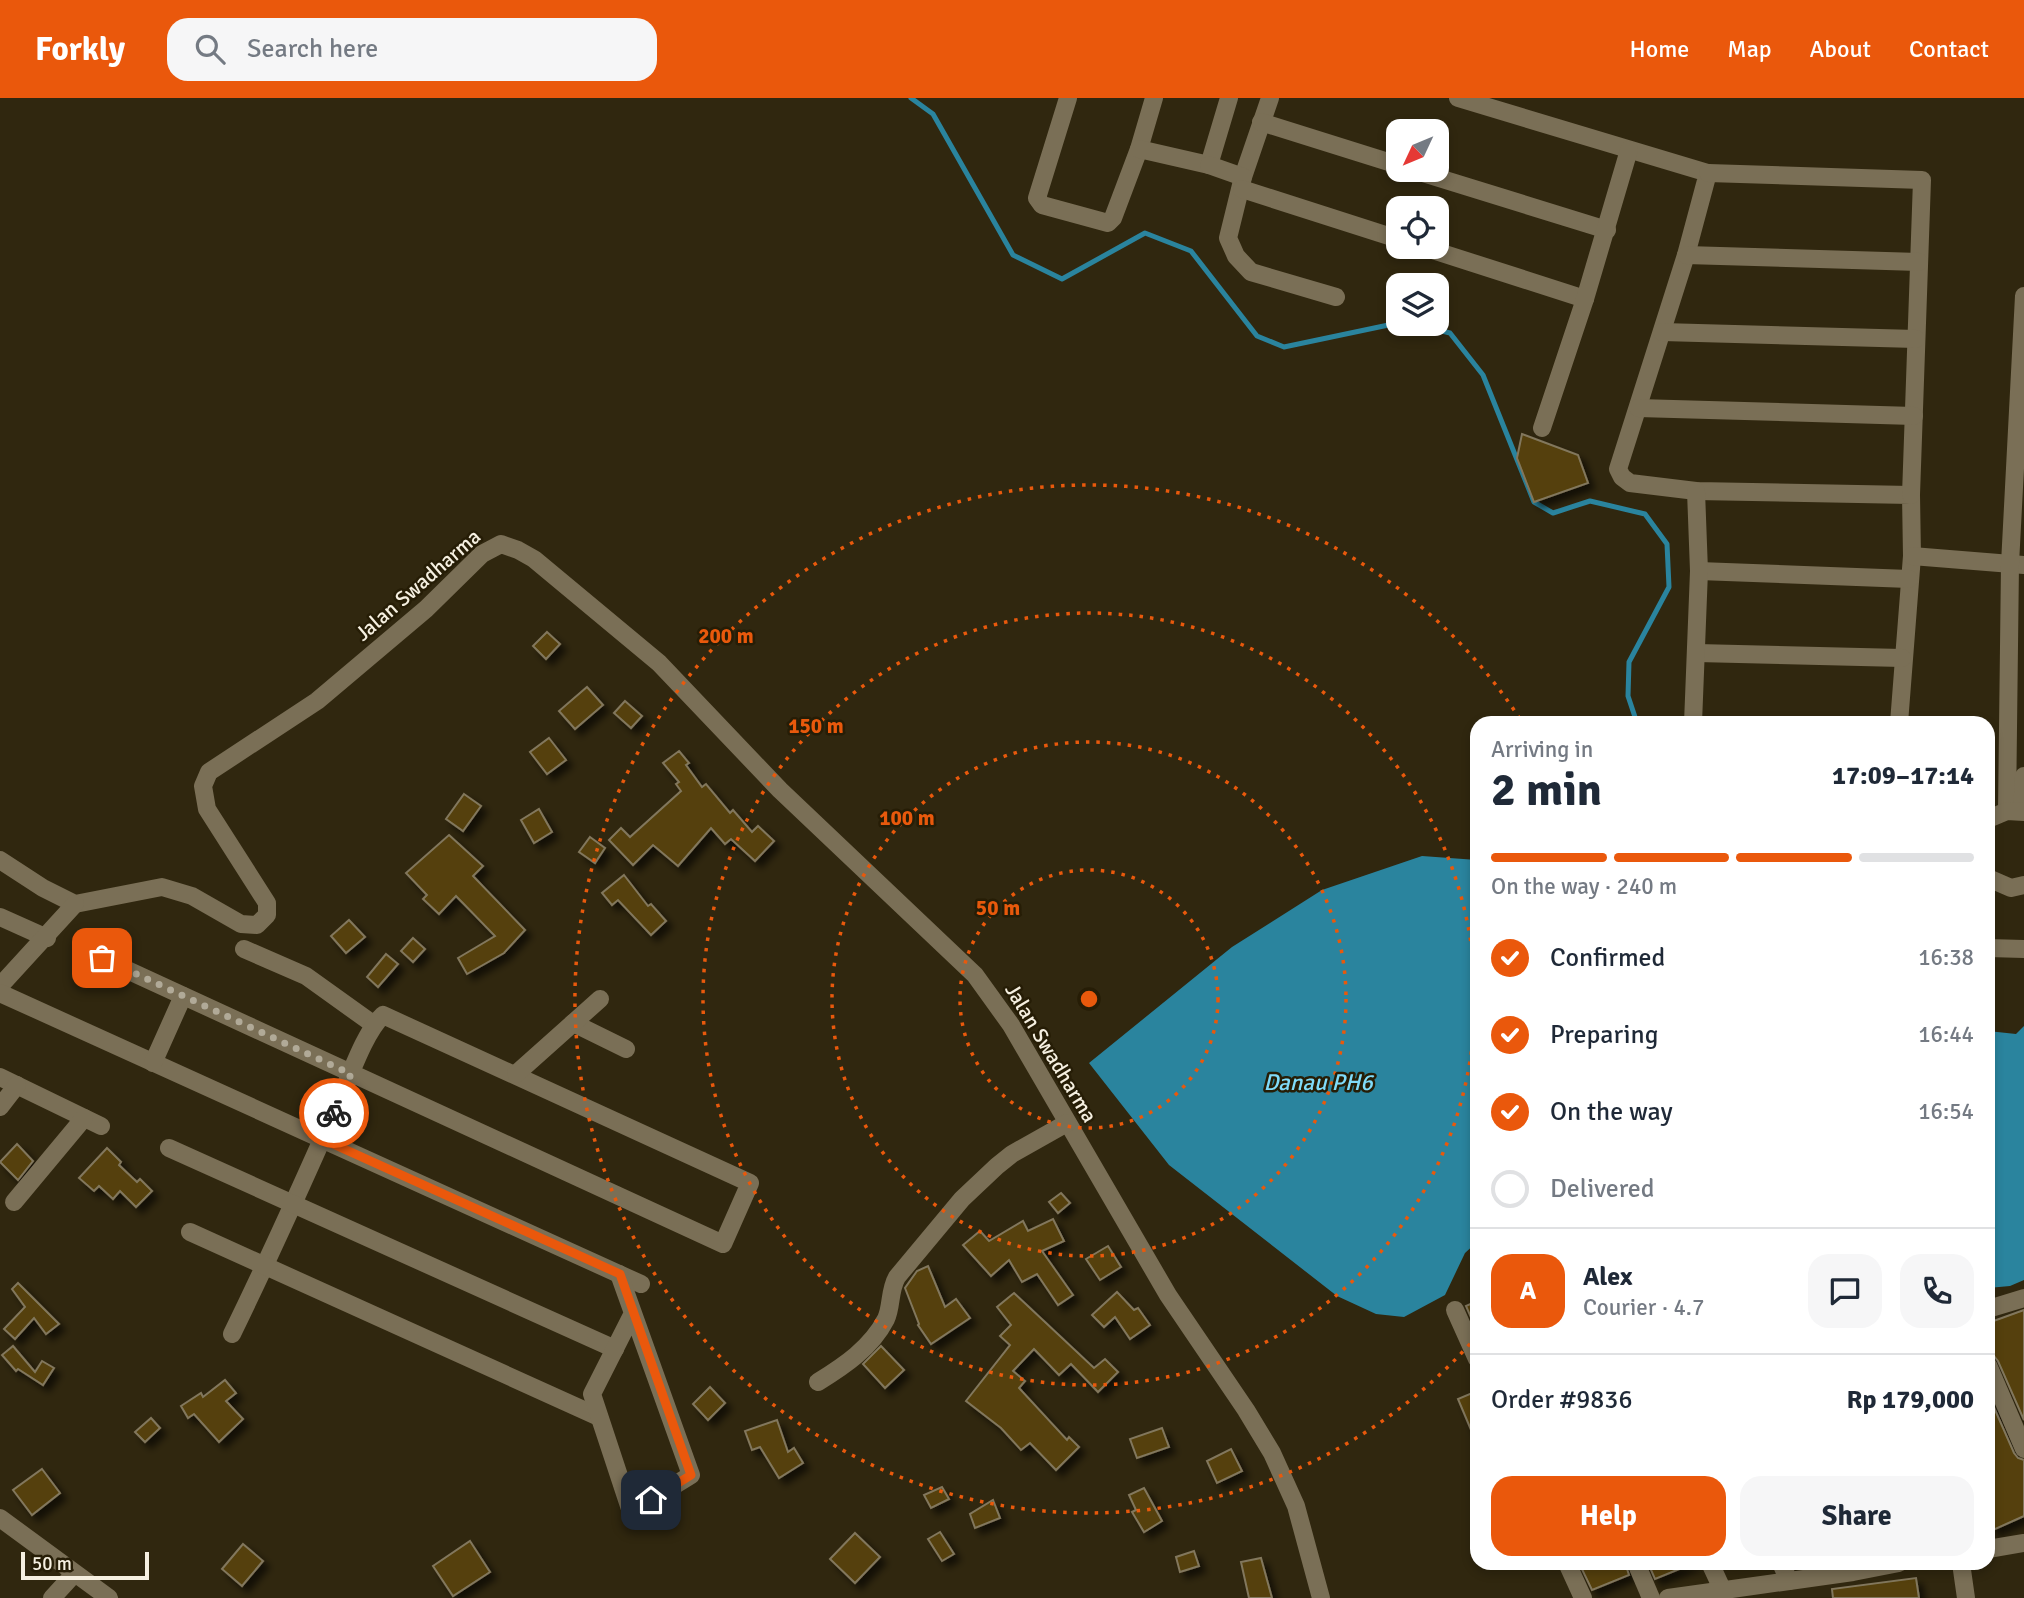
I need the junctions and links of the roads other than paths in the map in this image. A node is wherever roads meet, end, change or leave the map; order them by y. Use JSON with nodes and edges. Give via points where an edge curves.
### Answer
{"nodes":[{"id":1,"x":1068,"y":98,"type":"edge"},
{"id":2,"x":1154,"y":98,"type":"edge"},
{"id":3,"x":1229,"y":98,"type":"edge"},
{"id":4,"x":1270,"y":98,"type":"edge"},
{"id":5,"x":1458,"y":98,"type":"edge"},
{"id":6,"x":1261,"y":122,"type":"junction"},
{"id":7,"x":1139,"y":149,"type":"junction"},
{"id":8,"x":1629,"y":150,"type":"junction"},
{"id":9,"x":1386,"y":161,"type":"edge"},
{"id":10,"x":1209,"y":165,"type":"junction"},
{"id":11,"x":1708,"y":173,"type":"junction"},
{"id":12,"x":1449,"y":181,"type":"edge"},
{"id":13,"x":1242,"y":183,"type":"junction"},
{"id":14,"x":1607,"y":230,"type":"junction"},
{"id":15,"x":1386,"y":235,"type":"edge"},
{"id":16,"x":1449,"y":255,"type":"edge"},
{"id":17,"x":1686,"y":255,"type":"junction"},
{"id":18,"x":1919,"y":262,"type":"junction"},
{"id":19,"x":2024,"y":296,"type":"edge"},
{"id":20,"x":1336,"y":297,"type":"dead end"},
{"id":21,"x":1585,"y":299,"type":"junction"},
{"id":22,"x":1662,"y":332,"type":"junction"},
{"id":23,"x":1916,"y":339,"type":"junction"},
{"id":24,"x":1638,"y":408,"type":"junction"},
{"id":25,"x":1914,"y":416,"type":"junction"},
{"id":26,"x":1542,"y":428,"type":"dead end"},
{"id":27,"x":1696,"y":491,"type":"junction"},
{"id":28,"x":1911,"y":495,"type":"junction"},
{"id":29,"x":1912,"y":556,"type":"junction"},
{"id":30,"x":2017,"y":564,"type":"edge"},
{"id":31,"x":1699,"y":571,"type":"junction"},
{"id":32,"x":1909,"y":579,"type":"junction"},
{"id":33,"x":1697,"y":653,"type":"junction"},
{"id":34,"x":1902,"y":658,"type":"junction"},
{"id":35,"x":1693,"y":716,"type":"edge"},
{"id":36,"x":1899,"y":716,"type":"edge"},
{"id":37,"x":2024,"y":776,"type":"edge"},
{"id":38,"x":2018,"y":811,"type":"edge"},
{"id":39,"x":1995,"y":817,"type":"edge"},
{"id":40,"x":0,"y":860,"type":"edge"},
{"id":41,"x":1995,"y":881,"type":"edge"},
{"id":42,"x":2024,"y":885,"type":"edge"},
{"id":43,"x":75,"y":904,"type":"junction"},
{"id":44,"x":0,"y":917,"type":"edge"},
{"id":45,"x":47,"y":938,"type":"junction"},
{"id":46,"x":1995,"y":948,"type":"edge"},
{"id":47,"x":2024,"y":948,"type":"edge"},
{"id":48,"x":244,"y":949,"type":"dead end"},
{"id":49,"x":102,"y":958,"type":"dead end"},
{"id":50,"x":0,"y":986,"type":"edge"},
{"id":51,"x":0,"y":993,"type":"edge"},
{"id":52,"x":183,"y":996,"type":"junction"},
{"id":53,"x":600,"y":999,"type":"dead end"},
{"id":54,"x":573,"y":1023,"type":"junction"},
{"id":55,"x":373,"y":1024,"type":"junction"},
{"id":56,"x":626,"y":1049,"type":"dead end"},
{"id":57,"x":153,"y":1063,"type":"junction"},
{"id":58,"x":351,"y":1074,"type":"junction"},
{"id":59,"x":516,"y":1074,"type":"junction"},
{"id":60,"x":0,"y":1077,"type":"edge"},
{"id":61,"x":17,"y":1085,"type":"junction"},
{"id":62,"x":0,"y":1107,"type":"edge"},
{"id":63,"x":84,"y":1118,"type":"junction"},
{"id":64,"x":1067,"y":1123,"type":"junction"},
{"id":65,"x":101,"y":1126,"type":"dead end"},
{"id":66,"x":322,"y":1139,"type":"junction"},
{"id":67,"x":169,"y":1148,"type":"dead end"},
{"id":68,"x":14,"y":1202,"type":"dead end"},
{"id":69,"x":293,"y":1203,"type":"junction"},
{"id":70,"x":190,"y":1231,"type":"dead end"},
{"id":71,"x":265,"y":1266,"type":"junction"},
{"id":72,"x":620,"y":1274,"type":"junction"},
{"id":73,"x":641,"y":1284,"type":"dead end"},
{"id":74,"x":2024,"y":1298,"type":"edge"},
{"id":75,"x":1995,"y":1307,"type":"edge"},
{"id":76,"x":1455,"y":1310,"type":"dead end"},
{"id":77,"x":634,"y":1313,"type":"junction"},
{"id":78,"x":232,"y":1334,"type":"dead end"},
{"id":79,"x":1470,"y":1343,"type":"edge"},
{"id":80,"x":615,"y":1349,"type":"junction"},
{"id":81,"x":1995,"y":1381,"type":"edge"},
{"id":82,"x":818,"y":1382,"type":"dead end"},
{"id":83,"x":599,"y":1417,"type":"junction"},
{"id":84,"x":2024,"y":1449,"type":"edge"},
{"id":85,"x":0,"y":1518,"type":"edge"},
{"id":86,"x":1995,"y":1543,"type":"edge"},
{"id":87,"x":2024,"y":1543,"type":"edge"},
{"id":88,"x":1570,"y":1570,"type":"edge"},
{"id":89,"x":1639,"y":1570,"type":"edge"},
{"id":90,"x":1713,"y":1570,"type":"edge"},
{"id":91,"x":1784,"y":1570,"type":"edge"},
{"id":92,"x":1838,"y":1570,"type":"edge"},
{"id":93,"x":1962,"y":1570,"type":"edge"},
{"id":94,"x":74,"y":1574,"type":"junction"},
{"id":95,"x":1789,"y":1581,"type":"junction"},
{"id":96,"x":1723,"y":1591,"type":"junction"},
{"id":97,"x":52,"y":1598,"type":"edge"},
{"id":98,"x":109,"y":1598,"type":"edge"},
{"id":99,"x":1321,"y":1598,"type":"edge"},
{"id":100,"x":1583,"y":1598,"type":"edge"},
{"id":101,"x":1651,"y":1598,"type":"edge"},
{"id":102,"x":1668,"y":1598,"type":"edge"},
{"id":103,"x":1966,"y":1598,"type":"edge"}],
"edges":[{"from":1,"to":7,"type":"street","via":[[1037,198],[1042,205],[1108,223]]},
{"from":2,"to":7,"type":"street"},
{"from":3,"to":10,"type":"street"},
{"from":4,"to":6,"type":"street"},
{"from":5,"to":8,"type":"street"},
{"from":6,"to":9,"type":"street"},
{"from":6,"to":13,"type":"street"},
{"from":7,"to":10,"type":"street"},
{"from":8,"to":11,"type":"street"},
{"from":8,"to":14,"type":"street"},
{"from":10,"to":13,"type":"street"},
{"from":11,"to":17,"type":"street"},
{"from":11,"to":18,"type":"street","via":[[1922,180]]},
{"from":12,"to":14,"type":"street"},
{"from":13,"to":15,"type":"street"},
{"from":13,"to":20,"type":"street","via":[[1228,238],[1242,265],[1251,272]]},
{"from":14,"to":21,"type":"street"},
{"from":16,"to":21,"type":"street"},
{"from":17,"to":18,"type":"street"},
{"from":17,"to":22,"type":"street"},
{"from":18,"to":23,"type":"street"},
{"from":19,"to":30,"type":"street"},
{"from":21,"to":26,"type":"street"},
{"from":22,"to":23,"type":"street"},
{"from":22,"to":24,"type":"street"},
{"from":23,"to":25,"type":"street"},
{"from":24,"to":25,"type":"street"},
{"from":24,"to":27,"type":"street","via":[[1618,469],[1622,477],[1630,483]]},
{"from":25,"to":28,"type":"street"},
{"from":27,"to":28,"type":"street"},
{"from":27,"to":31,"type":"street"},
{"from":28,"to":29,"type":"street"},
{"from":29,"to":30,"type":"street"},
{"from":29,"to":32,"type":"street"},
{"from":30,"to":38,"type":"street"},
{"from":31,"to":32,"type":"street"},
{"from":31,"to":33,"type":"street"},
{"from":32,"to":34,"type":"street"},
{"from":33,"to":34,"type":"street"},
{"from":33,"to":35,"type":"street"},
{"from":34,"to":36,"type":"street"},
{"from":37,"to":38,"type":"street"},
{"from":38,"to":39,"type":"street"},
{"from":40,"to":43,"type":"street"},
{"from":41,"to":42,"type":"street","via":[[2011,888]]},
{"from":43,"to":45,"type":"street"},
{"from":43,"to":64,"type":"street","name":"Jalan Swadharma","via":[[162,887],[192,896],[241,924],[257,925],[267,915],[267,903],[207,809],[203,786],[209,772],[317,701],[426,609],[482,554],[501,544],[534,559],[659,663],[809,819],[975,975],[1011,1025]]},
{"from":44,"to":45,"type":"street"},
{"from":45,"to":50,"type":"street"},
{"from":46,"to":47,"type":"street"},
{"from":48,"to":55,"type":"street","via":[[306,976]]},
{"from":49,"to":52,"type":"street"},
{"from":51,"to":57,"type":"street"},
{"from":52,"to":57,"type":"street"},
{"from":52,"to":58,"type":"street"},
{"from":53,"to":54,"type":"street"},
{"from":54,"to":56,"type":"street"},
{"from":54,"to":59,"type":"street"},
{"from":55,"to":58,"type":"street"},
{"from":55,"to":59,"type":"street","via":[[383,1015]]},
{"from":57,"to":66,"type":"street"},
{"from":58,"to":59,"type":"street","via":[[723,1244],[750,1183]]},
{"from":58,"to":66,"type":"street"},
{"from":60,"to":61,"type":"street"},
{"from":61,"to":62,"type":"street"},
{"from":61,"to":63,"type":"street"},
{"from":63,"to":65,"type":"street"},
{"from":63,"to":68,"type":"street"},
{"from":64,"to":82,"type":"street","via":[[1012,1154],[962,1199],[897,1277],[887,1318],[869,1342],[846,1365]]},
{"from":64,"to":99,"type":"street","name":"Jalan Swadharma","via":[[1168,1295],[1272,1453],[1296,1506]]},
{"from":66,"to":69,"type":"street"},
{"from":66,"to":72,"type":"street"},
{"from":67,"to":69,"type":"street"},
{"from":69,"to":71,"type":"street"},
{"from":69,"to":80,"type":"street"},
{"from":70,"to":71,"type":"street"},
{"from":71,"to":78,"type":"street"},
{"from":71,"to":83,"type":"street"},
{"from":72,"to":73,"type":"street"},
{"from":72,"to":77,"type":"street"},
{"from":74,"to":75,"type":"street"},
{"from":76,"to":79,"type":"street"},
{"from":77,"to":80,"type":"street"},
{"from":77,"to":83,"type":"street","via":[[691,1475],[631,1512]]},
{"from":80,"to":83,"type":"street","via":[[592,1394]]},
{"from":81,"to":84,"type":"street"},
{"from":85,"to":94,"type":"street"},
{"from":86,"to":87,"type":"street"},
{"from":88,"to":100,"type":"street"},
{"from":89,"to":101,"type":"street"},
{"from":90,"to":96,"type":"street"},
{"from":91,"to":95,"type":"street"},
{"from":92,"to":95,"type":"street"},
{"from":93,"to":103,"type":"street"},
{"from":94,"to":97,"type":"street"},
{"from":94,"to":98,"type":"street"},
{"from":95,"to":96,"type":"street"},
{"from":96,"to":102,"type":"street"}]}
